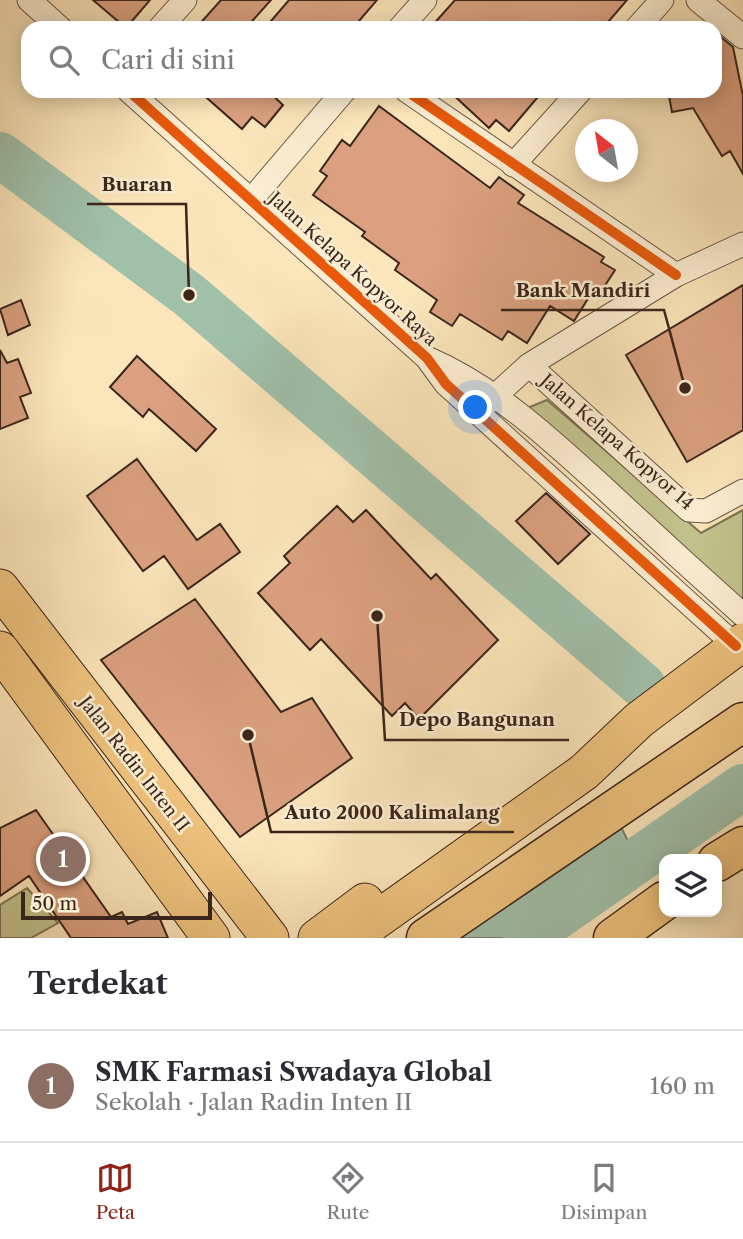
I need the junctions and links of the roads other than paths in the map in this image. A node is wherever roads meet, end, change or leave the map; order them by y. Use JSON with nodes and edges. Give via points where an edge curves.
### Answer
{"nodes":[{"id":1,"x":29,"y":0,"type":"edge"},
{"id":2,"x":185,"y":0,"type":"edge"},
{"id":3,"x":425,"y":0,"type":"edge"},
{"id":4,"x":663,"y":0,"type":"edge"},
{"id":5,"x":698,"y":0,"type":"edge"},
{"id":6,"x":52,"y":21,"type":"edge"},
{"id":7,"x":166,"y":21,"type":"edge"},
{"id":8,"x":406,"y":21,"type":"edge"},
{"id":9,"x":644,"y":21,"type":"edge"},
{"id":10,"x":743,"y":37,"type":"edge"},
{"id":11,"x":137,"y":98,"type":"edge"},
{"id":12,"x":338,"y":98,"type":"edge"},
{"id":13,"x":417,"y":98,"type":"edge"},
{"id":14,"x":574,"y":98,"type":"edge"},
{"id":15,"x":513,"y":165,"type":"junction"},
{"id":16,"x":251,"y":200,"type":"junction"},
{"id":17,"x":743,"y":244,"type":"edge"},
{"id":18,"x":676,"y":275,"type":"junction"},
{"id":19,"x":427,"y":358,"type":"junction"},
{"id":20,"x":529,"y":365,"type":"junction"},
{"id":21,"x":495,"y":394,"type":"junction"},
{"id":22,"x":479,"y":413,"type":"junction"},
{"id":23,"x":743,"y":491,"type":"edge"},
{"id":24,"x":0,"y":588,"type":"edge"},
{"id":25,"x":741,"y":635,"type":"edge"},
{"id":26,"x":0,"y":650,"type":"edge"},
{"id":27,"x":743,"y":722,"type":"edge"},
{"id":28,"x":743,"y":846,"type":"edge"},
{"id":29,"x":722,"y":859,"type":"edge"},
{"id":30,"x":236,"y":896,"type":"junction"},
{"id":31,"x":659,"y":905,"type":"edge"},
{"id":32,"x":337,"y":931,"type":"edge"},
{"id":33,"x":205,"y":933,"type":"edge"},
{"id":34,"x":270,"y":938,"type":"edge"},
{"id":35,"x":426,"y":938,"type":"edge"},
{"id":36,"x":613,"y":938,"type":"edge"}],
"edges":[{"from":1,"to":6,"type":"street"},
{"from":2,"to":7,"type":"street"},
{"from":3,"to":8,"type":"street"},
{"from":4,"to":9,"type":"street"},
{"from":5,"to":10,"type":"street"},
{"from":11,"to":16,"type":"street","name":"Jalan Kelapa Kopyor Raya"},
{"from":12,"to":16,"type":"street"},
{"from":13,"to":15,"type":"street"},
{"from":14,"to":15,"type":"street"},
{"from":15,"to":18,"type":"street"},
{"from":16,"to":19,"type":"street","name":"Jalan Kelapa Kopyor Raya"},
{"from":17,"to":18,"type":"street"},
{"from":18,"to":20,"type":"street"},
{"from":19,"to":21,"type":"street","name":"Jalan Kelapa Kopyor Raya"},
{"from":19,"to":22,"type":"street","name":"Jalan Kelapa Kopyor Raya","via":[[446,384]]},
{"from":20,"to":21,"type":"street"},
{"from":20,"to":23,"type":"street","name":"Jalan Kelapa Kopyor 14","via":[[689,510],[706,511]]},
{"from":21,"to":22,"type":"street"},
{"from":21,"to":25,"type":"street","name":"Jalan Kelapa Kopyor Raya","via":[[542,431]]},
{"from":22,"to":25,"type":"street","name":"Jalan Kelapa Kopyor Raya"},
{"from":24,"to":30,"type":"main road","name":"Jalan Radin Inten II"},
{"from":25,"to":32,"type":"main road","via":[[639,720],[572,753]]},
{"from":26,"to":33,"type":"main road"},
{"from":27,"to":35,"type":"highway"},
{"from":28,"to":29,"type":"highway"},
{"from":30,"to":32,"type":"main road","via":[[276,927]]},
{"from":30,"to":34,"type":"main road","name":"Jalan Radin Inten II"},
{"from":31,"to":36,"type":"highway"}]}
